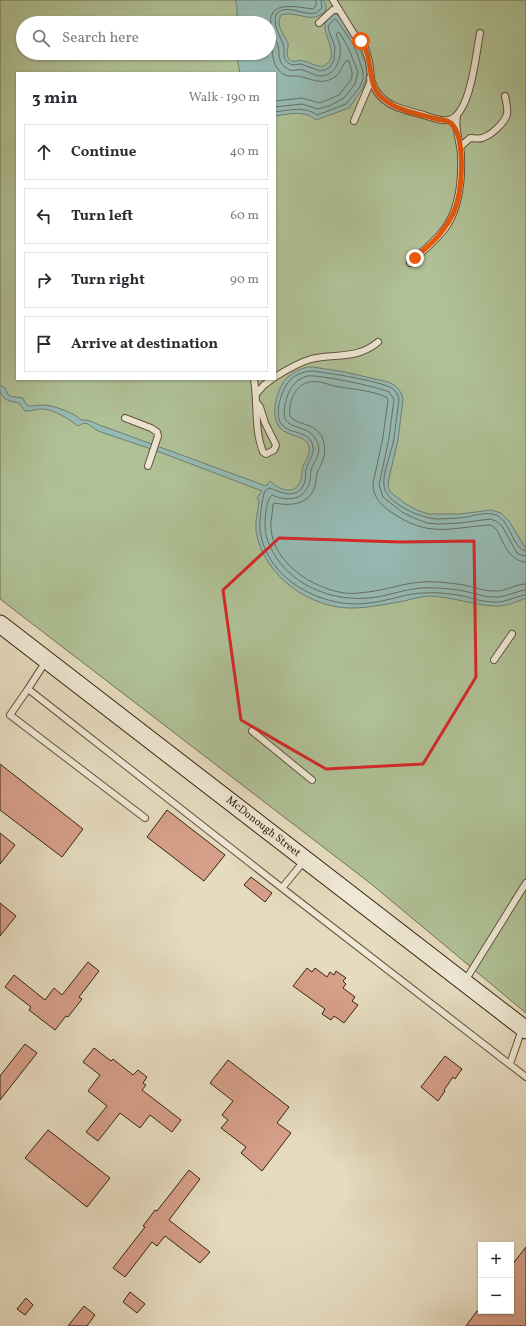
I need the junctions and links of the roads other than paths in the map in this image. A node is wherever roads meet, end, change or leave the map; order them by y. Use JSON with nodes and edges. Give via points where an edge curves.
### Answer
{"nodes":[{"id":1,"x":333,"y":0,"type":"edge"},
{"id":2,"x":339,"y":10,"type":"junction"},
{"id":3,"x":319,"y":22,"type":"dead end"},
{"id":4,"x":480,"y":33,"type":"dead end"},
{"id":5,"x":370,"y":78,"type":"junction"},
{"id":6,"x":505,"y":96,"type":"dead end"},
{"id":7,"x":457,"y":116,"type":"junction"},
{"id":8,"x":446,"y":120,"type":"junction"},
{"id":9,"x":354,"y":121,"type":"dead end"},
{"id":10,"x":457,"y":130,"type":"junction"},
{"id":11,"x":470,"y":138,"type":"junction"},
{"id":12,"x":460,"y":147,"type":"junction"},
{"id":13,"x":410,"y":263,"type":"dead end"},
{"id":14,"x":378,"y":342,"type":"dead end"},
{"id":15,"x":276,"y":376,"type":"edge"},
{"id":16,"x":254,"y":380,"type":"edge"},
{"id":17,"x":271,"y":380,"type":"edge"},
{"id":18,"x":256,"y":394,"type":"junction"},
{"id":19,"x":257,"y":403,"type":"junction"},
{"id":20,"x":125,"y":418,"type":"dead end"},
{"id":21,"x":148,"y":466,"type":"dead end"},
{"id":22,"x":0,"y":624,"type":"edge"},
{"id":23,"x":512,"y":634,"type":"dead end"},
{"id":24,"x":47,"y":660,"type":"junction"},
{"id":25,"x":494,"y":660,"type":"dead end"},
{"id":26,"x":28,"y":689,"type":"junction"},
{"id":27,"x":252,"y":731,"type":"dead end"},
{"id":28,"x":312,"y":780,"type":"dead end"},
{"id":29,"x":144,"y":818,"type":"dead end"},
{"id":30,"x":305,"y":859,"type":"junction"},
{"id":31,"x":526,"y":883,"type":"edge"},
{"id":32,"x":282,"y":888,"type":"junction"},
{"id":33,"x":464,"y":982,"type":"junction"},
{"id":34,"x":524,"y":1028,"type":"edge"},
{"id":35,"x":510,"y":1064,"type":"junction"},
{"id":36,"x":526,"y":1076,"type":"edge"}],
"edges":[{"from":1,"to":2,"type":"lane"},
{"from":2,"to":3,"type":"lane","via":[[333,10]]},
{"from":2,"to":5,"type":"lane","via":[[364,45],[369,61]]},
{"from":4,"to":7,"type":"lane","via":[[469,93]]},
{"from":5,"to":8,"type":"lane","via":[[380,96],[391,104],[403,110]]},
{"from":5,"to":9,"type":"lane"},
{"from":6,"to":11,"type":"lane","via":[[507,114],[502,123],[481,139]]},
{"from":7,"to":8,"type":"lane"},
{"from":7,"to":10,"type":"lane"},
{"from":8,"to":10,"type":"lane"},
{"from":10,"to":11,"type":"lane"},
{"from":10,"to":12,"type":"lane"},
{"from":11,"to":12,"type":"lane"},
{"from":12,"to":13,"type":"lane","via":[[461,174],[454,210],[444,230]]},
{"from":14,"to":15,"type":"lane","via":[[362,352],[310,360],[290,367]]},
{"from":16,"to":18,"type":"lane"},
{"from":17,"to":18,"type":"lane"},
{"from":18,"to":19,"type":"lane"},
{"from":19,"to":19,"type":"lane","via":[[258,438],[266,454],[274,450],[276,445]]},
{"from":20,"to":21,"type":"lane","via":[[155,430],[158,434]]},
{"from":22,"to":24,"type":"street","name":"McDonough Street"},
{"from":23,"to":25,"type":"lane"},
{"from":24,"to":26,"type":"lane"},
{"from":24,"to":30,"type":"street","name":"McDonough Street"},
{"from":26,"to":29,"type":"lane","via":[[10,715]]},
{"from":26,"to":32,"type":"lane"},
{"from":27,"to":28,"type":"lane"},
{"from":30,"to":32,"type":"lane"},
{"from":30,"to":33,"type":"street","name":"McDonough Street"},
{"from":31,"to":33,"type":"lane"},
{"from":32,"to":35,"type":"lane"},
{"from":33,"to":34,"type":"street","name":"McDonough Street"},
{"from":34,"to":35,"type":"lane"},
{"from":35,"to":36,"type":"lane"}]}
